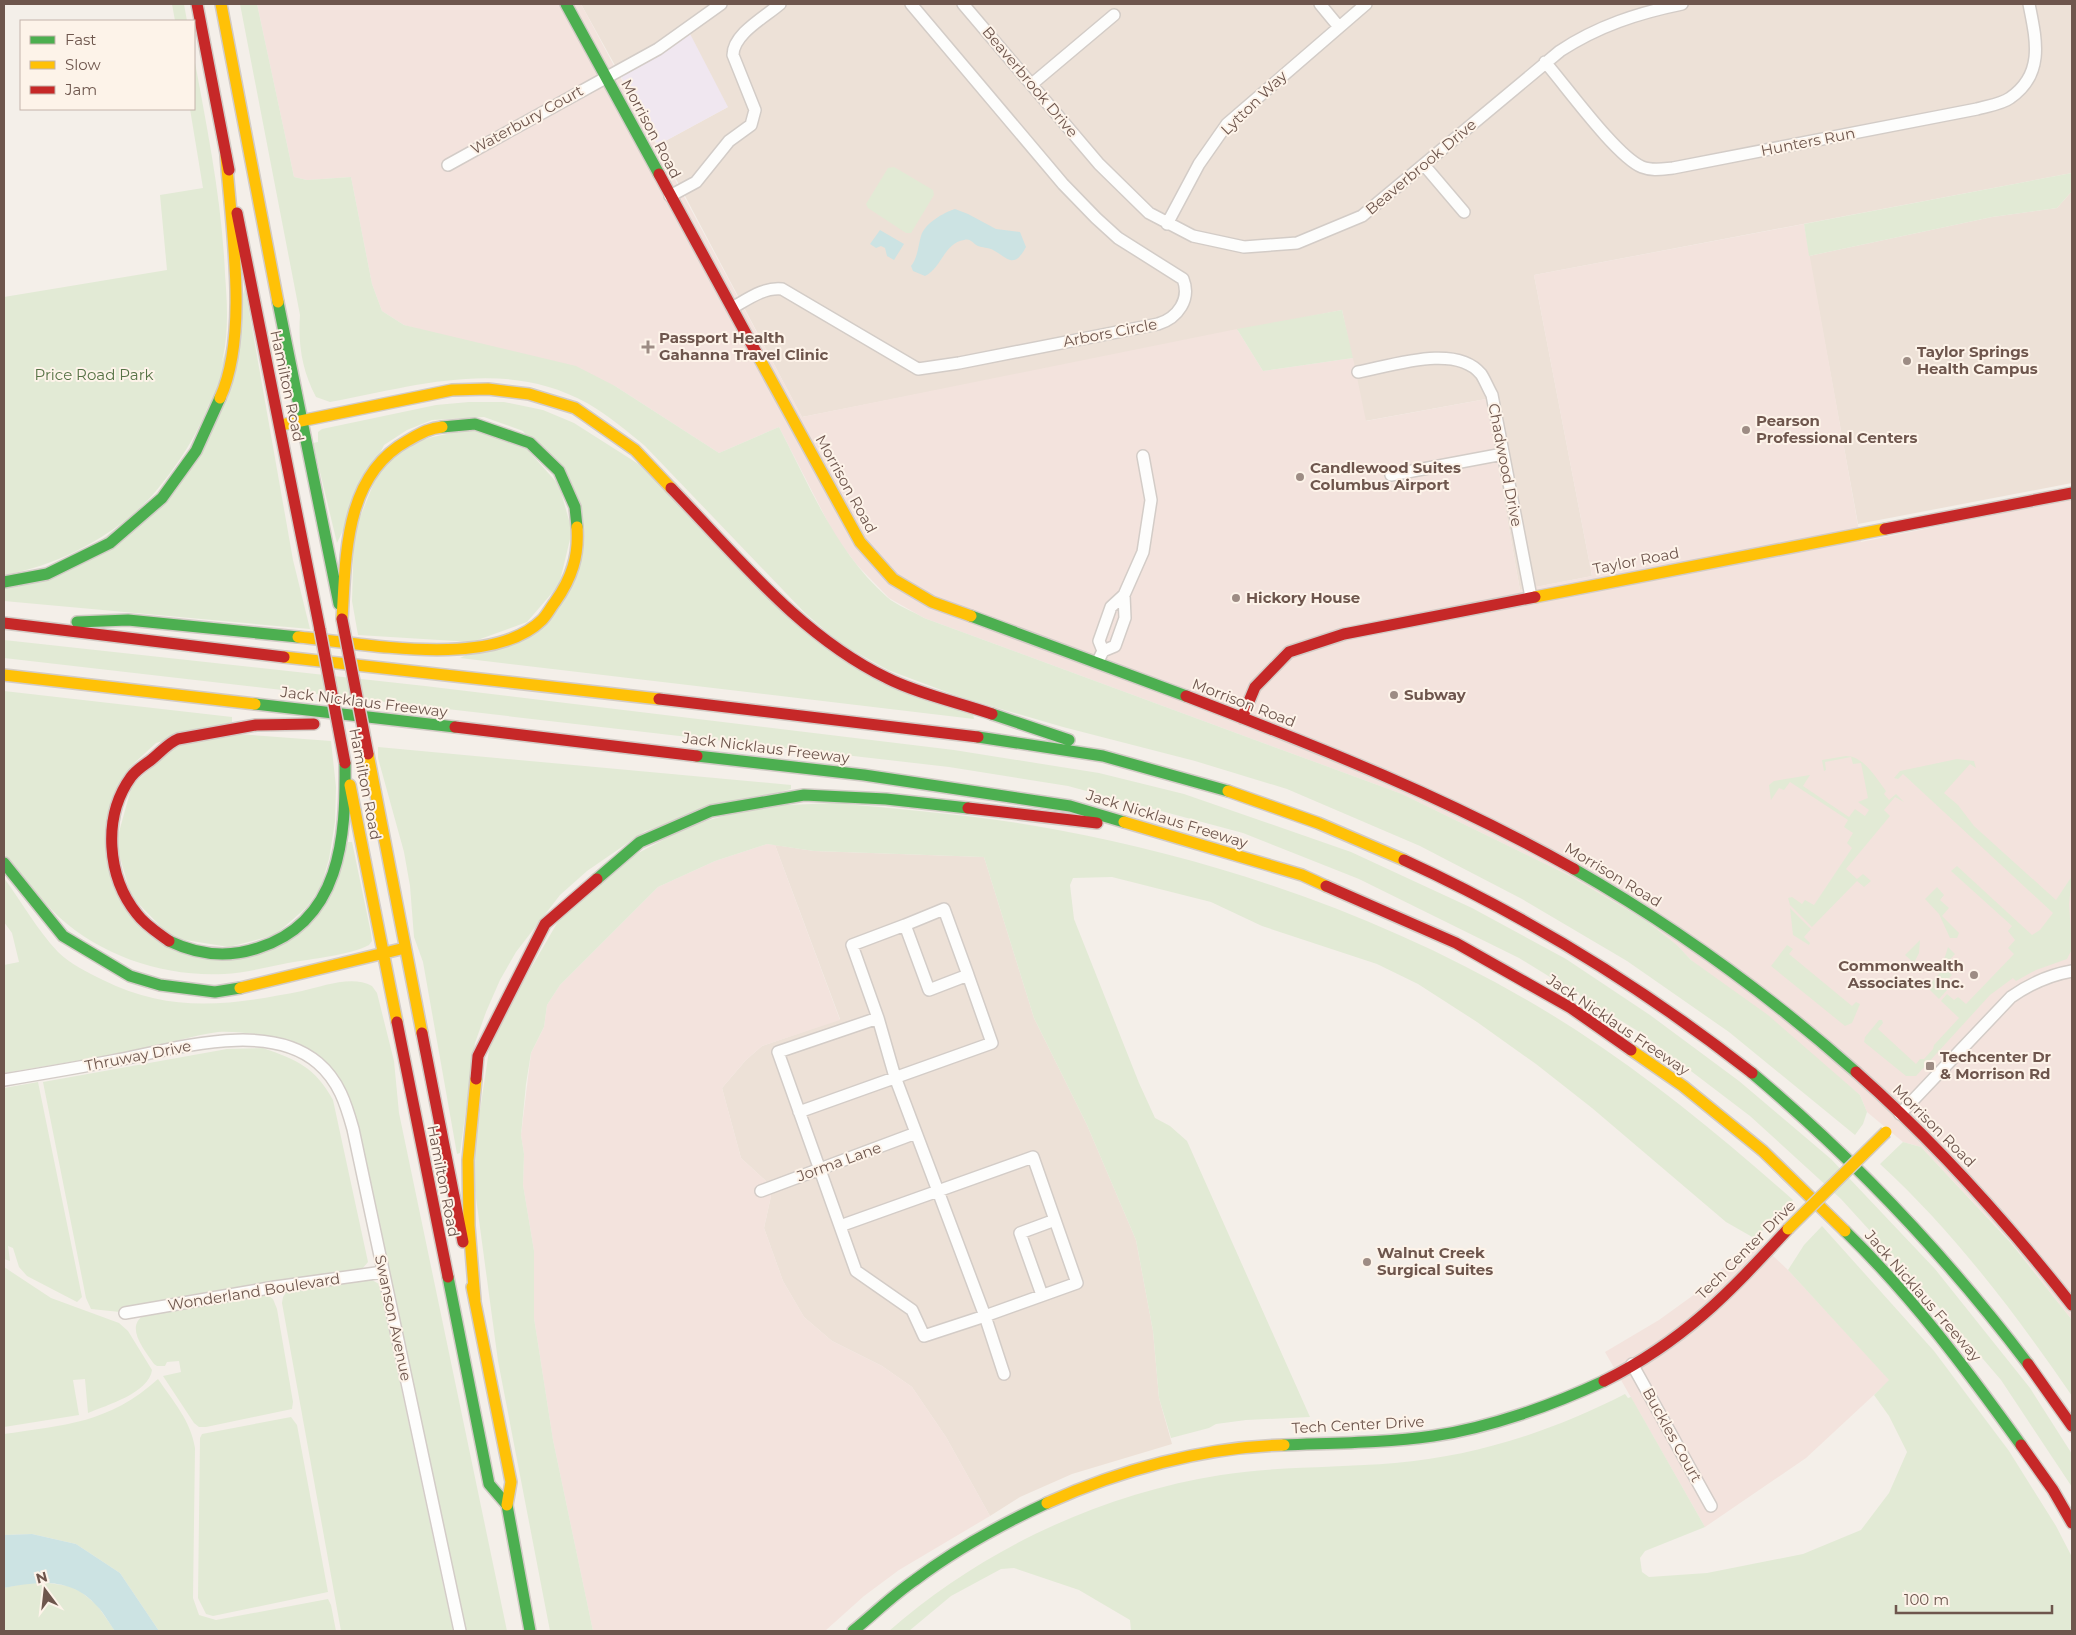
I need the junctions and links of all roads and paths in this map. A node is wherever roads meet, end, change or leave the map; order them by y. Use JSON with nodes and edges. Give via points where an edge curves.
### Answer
{"nodes":[{"id":1,"x":197,"y":4,"type":"edge"},
{"id":2,"x":221,"y":4,"type":"edge"},
{"id":3,"x":566,"y":4,"type":"edge"},
{"id":4,"x":721,"y":4,"type":"edge"},
{"id":5,"x":780,"y":4,"type":"edge"},
{"id":6,"x":911,"y":4,"type":"edge"},
{"id":7,"x":964,"y":4,"type":"edge"},
{"id":8,"x":1320,"y":4,"type":"edge"},
{"id":9,"x":1366,"y":4,"type":"edge"},
{"id":10,"x":1682,"y":4,"type":"edge"},
{"id":11,"x":2029,"y":4,"type":"edge"},
{"id":12,"x":1114,"y":15,"type":"dead end"},
{"id":13,"x":1339,"y":27,"type":"junction"},
{"id":14,"x":1546,"y":62,"type":"junction"},
{"id":15,"x":606,"y":76,"type":"junction"},
{"id":16,"x":1032,"y":84,"type":"junction"},
{"id":17,"x":226,"y":156,"type":"junction"},
{"id":18,"x":448,"y":165,"type":"dead end"},
{"id":19,"x":1424,"y":165,"type":"junction"},
{"id":20,"x":670,"y":196,"type":"junction"},
{"id":21,"x":1464,"y":212,"type":"dead end"},
{"id":22,"x":1167,"y":224,"type":"junction"},
{"id":23,"x":732,"y":308,"type":"junction"},
{"id":24,"x":1358,"y":372,"type":"dead end"},
{"id":25,"x":301,"y":420,"type":"junction"},
{"id":26,"x":281,"y":425,"type":"junction"},
{"id":27,"x":1503,"y":454,"type":"junction"},
{"id":28,"x":1143,"y":456,"type":"dead end"},
{"id":29,"x":1391,"y":475,"type":"dead end"},
{"id":30,"x":2072,"y":493,"type":"edge"},
{"id":31,"x":4,"y":582,"type":"edge"},
{"id":32,"x":1124,"y":595,"type":"junction"},
{"id":33,"x":1531,"y":597,"type":"junction"},
{"id":34,"x":342,"y":619,"type":"junction"},
{"id":35,"x":5,"y":623,"type":"edge"},
{"id":36,"x":1103,"y":650,"type":"junction"},
{"id":37,"x":1097,"y":663,"type":"junction"},
{"id":38,"x":4,"y":675,"type":"edge"},
{"id":39,"x":1242,"y":718,"type":"junction"},
{"id":40,"x":614,"y":745,"type":"junction"},
{"id":41,"x":345,"y":764,"type":"junction"},
{"id":42,"x":1139,"y":764,"type":"junction"},
{"id":43,"x":1135,"y":825,"type":"junction"},
{"id":44,"x":4,"y":863,"type":"edge"},
{"id":45,"x":905,"y":925,"type":"junction"},
{"id":46,"x":405,"y":948,"type":"junction"},
{"id":47,"x":383,"y":954,"type":"junction"},
{"id":48,"x":2072,"y":971,"type":"edge"},
{"id":49,"x":968,"y":975,"type":"junction"},
{"id":50,"x":878,"y":1018,"type":"junction"},
{"id":51,"x":273,"y":1042,"type":"joint"},
{"id":52,"x":895,"y":1077,"type":"junction"},
{"id":53,"x":4,"y":1080,"type":"edge"},
{"id":54,"x":799,"y":1112,"type":"junction"},
{"id":55,"x":1900,"y":1114,"type":"junction"},
{"id":56,"x":916,"y":1134,"type":"junction"},
{"id":57,"x":820,"y":1169,"type":"junction"},
{"id":58,"x":761,"y":1191,"type":"dead end"},
{"id":59,"x":938,"y":1191,"type":"junction"},
{"id":60,"x":1055,"y":1220,"type":"junction"},
{"id":61,"x":840,"y":1226,"type":"junction"},
{"id":62,"x":384,"y":1272,"type":"junction"},
{"id":63,"x":1042,"y":1295,"type":"junction"},
{"id":64,"x":474,"y":1300,"type":"junction"},
{"id":65,"x":2072,"y":1305,"type":"edge"},
{"id":66,"x":126,"y":1313,"type":"dead end"},
{"id":67,"x":984,"y":1316,"type":"junction"},
{"id":68,"x":1632,"y":1364,"type":"junction"},
{"id":69,"x":1004,"y":1374,"type":"dead end"},
{"id":70,"x":2072,"y":1426,"type":"edge"},
{"id":71,"x":507,"y":1505,"type":"junction"},
{"id":72,"x":1711,"y":1506,"type":"dead end"},
{"id":73,"x":2072,"y":1523,"type":"edge"},
{"id":74,"x":460,"y":1631,"type":"edge"},
{"id":75,"x":530,"y":1631,"type":"edge"},
{"id":76,"x":853,"y":1631,"type":"edge"}],
"edges":[{"from":1,"to":17,"type":"main road","name":"Hamilton Road"},
{"from":2,"to":25,"type":"main road","name":"Hamilton Road"},
{"from":3,"to":15,"type":"main road","name":"Morrison Road"},
{"from":4,"to":15,"type":"street","name":"Waterbury Court","via":[[658,49]]},
{"from":5,"to":20,"type":"street","via":[[733,47],[733,55],[755,110],[751,125],[729,141],[696,182]]},
{"from":6,"to":23,"type":"street","name":"Arbors Circle","via":[[1096,218],[1118,238],[1183,279],[1186,297],[1176,314],[1158,324],[918,368],[782,289],[762,292]]},
{"from":7,"to":16,"type":"street","name":"Beaverbrook Drive"},
{"from":8,"to":13,"type":"street"},
{"from":9,"to":13,"type":"street","name":"Lytton Way"},
{"from":10,"to":14,"type":"street","name":"Beaverbrook Drive","via":[[1618,21],[1580,38]]},
{"from":11,"to":14,"type":"street","name":"Hunters Run","via":[[2037,51],[2032,75],[2009,99],[1977,109],[1657,170],[1642,166],[1620,150]]},
{"from":12,"to":16,"type":"street"},
{"from":13,"to":22,"type":"street","name":"Lytton Way","via":[[1227,124],[1199,164]]},
{"from":14,"to":19,"type":"street","name":"Beaverbrook Drive"},
{"from":15,"to":18,"type":"street","name":"Waterbury Court"},
{"from":15,"to":20,"type":"main road","name":"Morrison Road"},
{"from":16,"to":22,"type":"street","name":"Beaverbrook Drive","via":[[1099,164],[1149,213]]},
{"from":17,"to":26,"type":"main road","name":"Hamilton Road"},
{"from":17,"to":31,"type":"main road","via":[[235,288],[234,344],[223,392],[196,451],[162,498],[110,543],[47,574]]},
{"from":19,"to":21,"type":"street"},
{"from":19,"to":22,"type":"street","name":"Beaverbrook Drive","via":[[1362,216],[1297,243],[1244,247],[1193,236]]},
{"from":20,"to":23,"type":"main road","name":"Morrison Road"},
{"from":23,"to":37,"type":"main road","name":"Morrison Road","via":[[860,542],[893,578],[932,602]]},
{"from":24,"to":27,"type":"street","name":"Chadwood Drive","via":[[1436,357],[1460,360],[1480,373],[1492,395]]},
{"from":25,"to":26,"type":"main road"},
{"from":25,"to":34,"type":"main road","name":"Hamilton Road"},
{"from":25,"to":42,"type":"main road","via":[[452,390],[488,389],[529,394],[574,408],[635,450],[792,612],[836,649],[888,679]]},
{"from":26,"to":41,"type":"main road","name":"Hamilton Road","bridge":true},
{"from":27,"to":29,"type":"street"},
{"from":27,"to":33,"type":"street","name":"Chadwood Drive"},
{"from":28,"to":32,"type":"street","via":[[1151,500],[1143,552]]},
{"from":30,"to":33,"type":"main road","name":"Taylor Road"},
{"from":32,"to":36,"type":"street","via":[[1111,607],[1099,641]]},
{"from":32,"to":36,"type":"street","via":[[1125,618],[1115,646]]},
{"from":33,"to":39,"type":"main road","name":"Taylor Road","via":[[1344,634],[1289,652],[1255,687]]},
{"from":34,"to":35,"type":"main road","via":[[350,529],[362,486],[391,450],[431,428],[474,424],[530,443],[558,472],[575,507],[578,544],[569,582],[542,620],[522,634],[496,644],[461,650],[425,649],[128,620]]},
{"from":34,"to":46,"type":"main road","name":"Hamilton Road","bridge":true},
{"from":35,"to":42,"type":"main road","via":[[862,722],[1042,745]]},
{"from":36,"to":37,"type":"street"},
{"from":37,"to":39,"type":"main road","name":"Morrison Road"},
{"from":38,"to":40,"type":"main road","name":"Jack Nicklaus Freeway"},
{"from":39,"to":55,"type":"main road","name":"Morrison Road","via":[[1446,802],[1599,882],[1669,927],[1774,1003],[1872,1086]]},
{"from":40,"to":41,"type":"main road","via":[[287,722],[228,728],[173,741],[131,778],[114,814],[111,853],[120,886],[138,915],[164,939],[196,952],[232,956],[268,947],[300,927],[324,897],[336,861],[346,818]]},
{"from":40,"to":43,"type":"main road","name":"Jack Nicklaus Freeway","via":[[1000,793],[1070,806]]},
{"from":41,"to":47,"type":"main road","name":"Hamilton Road"},
{"from":42,"to":70,"type":"main road","via":[[1279,809],[1417,865],[1566,944],[1664,1008],[1758,1079],[1832,1145],[1923,1236],[2013,1343]]},
{"from":43,"to":64,"type":"main road","via":[[1060,820],[886,799],[804,796],[711,811],[640,842],[544,924],[478,1056],[468,1160]]},
{"from":43,"to":73,"type":"main road","name":"Jack Nicklaus Freeway","via":[[1302,875],[1456,943],[1571,1008],[1683,1086],[1764,1151],[1871,1256],[1959,1358],[2054,1490]]},
{"from":44,"to":47,"type":"main road","via":[[63,936],[130,976],[160,985],[215,992]]},
{"from":45,"to":49,"type":"street","via":[[929,990]]},
{"from":45,"to":49,"type":"street","via":[[944,909]]},
{"from":45,"to":50,"type":"street","via":[[852,944]]},
{"from":46,"to":47,"type":"main road"},
{"from":46,"to":64,"type":"main road","name":"Hamilton Road"},
{"from":47,"to":71,"type":"main road","name":"Hamilton Road","via":[[489,1484]]},
{"from":48,"to":55,"type":"street","name":"Tech Center Drive","via":[[2036,981],[2011,997]]},
{"from":49,"to":52,"type":"street","via":[[992,1043]]},
{"from":50,"to":52,"type":"street"},
{"from":50,"to":54,"type":"street","via":[[778,1052]]},
{"from":51,"to":53,"type":"street","name":"Thruway Drive","via":[[225,1040]]},
{"from":51,"to":62,"type":"street","name":"Swanson Avenue","via":[[300,1051],[318,1063],[333,1078],[343,1096]]},
{"from":52,"to":54,"type":"street"},
{"from":52,"to":56,"type":"street"},
{"from":54,"to":57,"type":"street"},
{"from":55,"to":65,"type":"main road","name":"Morrison Road","via":[[1982,1196]]},
{"from":55,"to":68,"type":"main road","name":"Tech Center Drive","bridge":true,"via":[[1720,1300],[1662,1347]]},
{"from":56,"to":57,"type":"street","name":"Jorma Lane"},
{"from":56,"to":59,"type":"street"},
{"from":57,"to":58,"type":"street","name":"Jorma Lane"},
{"from":57,"to":61,"type":"street"},
{"from":59,"to":60,"type":"street","via":[[1033,1157]]},
{"from":59,"to":61,"type":"street"},
{"from":59,"to":67,"type":"street"},
{"from":60,"to":63,"type":"street","via":[[1020,1233]]},
{"from":60,"to":63,"type":"street","via":[[1077,1283]]},
{"from":61,"to":67,"type":"street","via":[[856,1271],[912,1310],[924,1336]]},
{"from":62,"to":66,"type":"street","name":"Wonderland Boulevard"},
{"from":62,"to":74,"type":"street","name":"Swanson Avenue"},
{"from":63,"to":67,"type":"street"},
{"from":64,"to":71,"type":"main road","name":"Hamilton Road","via":[[511,1482]]},
{"from":67,"to":69,"type":"street"},
{"from":68,"to":72,"type":"street","name":"Buckles Court"},
{"from":68,"to":76,"type":"main road","name":"Tech Center Drive","via":[[1593,1387],[1515,1418],[1431,1437],[1355,1443],[1278,1444],[1208,1453],[1143,1469],[1066,1494],[1022,1514],[947,1558],[914,1580]]},
{"from":71,"to":75,"type":"main road","name":"Hamilton Road"}]}
